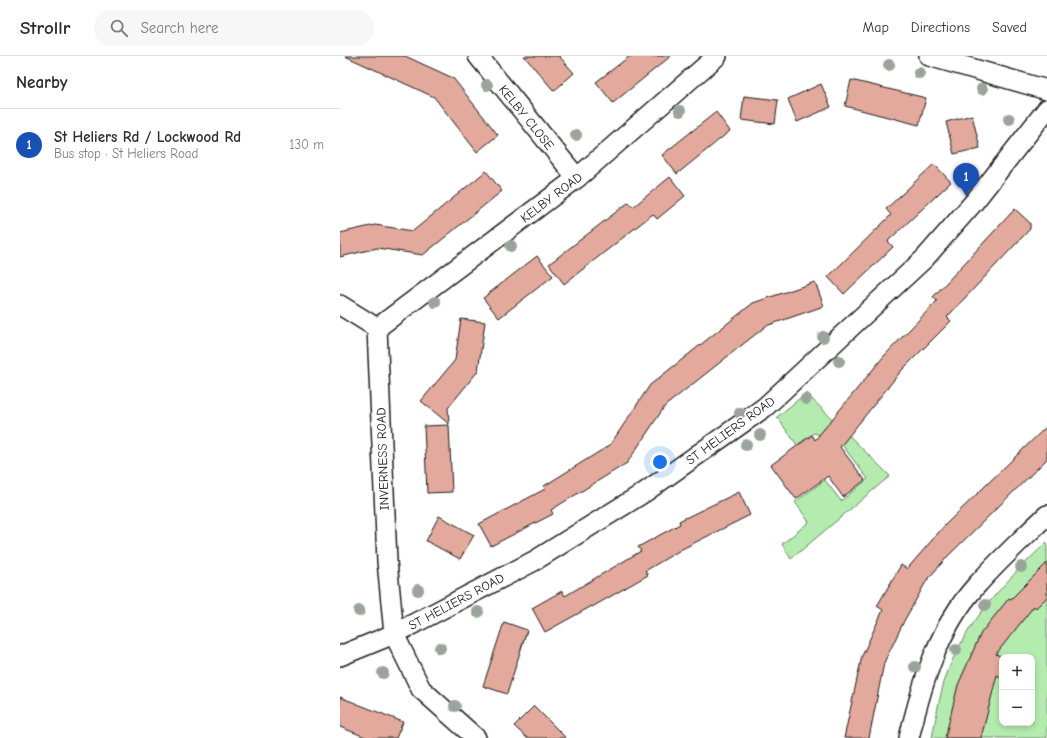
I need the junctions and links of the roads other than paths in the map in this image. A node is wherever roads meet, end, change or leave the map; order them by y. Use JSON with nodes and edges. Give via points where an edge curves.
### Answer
{"nodes":[{"id":1,"x":478,"y":56,"type":"edge"},
{"id":2,"x":717,"y":56,"type":"edge"},
{"id":3,"x":929,"y":56,"type":"edge"},
{"id":4,"x":1047,"y":90,"type":"edge"},
{"id":5,"x":1047,"y":109,"type":"edge"},
{"id":6,"x":577,"y":178,"type":"junction"},
{"id":7,"x":340,"y":305,"type":"edge"},
{"id":8,"x":377,"y":328,"type":"junction"},
{"id":9,"x":1047,"y":515,"type":"edge"},
{"id":10,"x":394,"y":634,"type":"junction"},
{"id":11,"x":340,"y":656,"type":"edge"},
{"id":12,"x":476,"y":738,"type":"edge"},
{"id":13,"x":909,"y":738,"type":"edge"}],
"edges":[{"from":1,"to":6,"type":"street","name":"KELBY CLOSE"},
{"from":2,"to":6,"type":"street","name":"KELBY ROAD"},
{"from":3,"to":4,"type":"street"},
{"from":5,"to":10,"type":"street","name":"ST HELIERS ROAD","via":[[974,202],[925,258],[874,308],[765,406],[645,492],[540,557]]},
{"from":6,"to":8,"type":"street","name":"KELBY ROAD"},
{"from":7,"to":8,"type":"street"},
{"from":8,"to":10,"type":"street","name":"INVERNESS ROAD","via":[[387,561]]},
{"from":9,"to":13,"type":"street","via":[[975,586],[952,618],[933,655]]},
{"from":10,"to":11,"type":"street","name":"ST HELIERS ROAD"},
{"from":10,"to":12,"type":"street","via":[[421,689]]}]}
